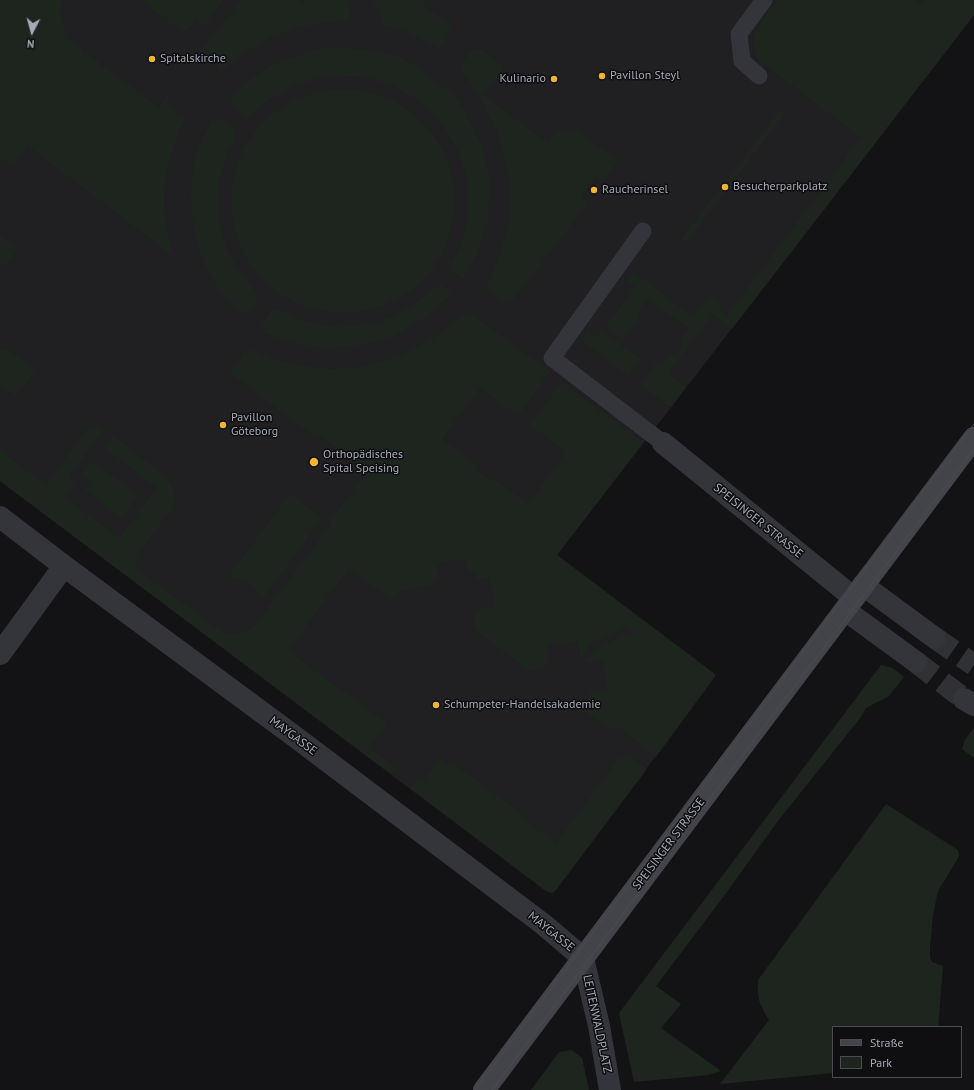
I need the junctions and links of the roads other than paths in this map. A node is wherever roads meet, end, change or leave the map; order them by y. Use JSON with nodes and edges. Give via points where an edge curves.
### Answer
{"nodes":[{"id":1,"x":764,"y":0,"type":"edge"},
{"id":2,"x":759,"y":76,"type":"dead end"},
{"id":3,"x":643,"y":231,"type":"dead end"},
{"id":4,"x":974,"y":438,"type":"edge"},
{"id":5,"x":663,"y":443,"type":"joint"},
{"id":6,"x":0,"y":517,"type":"edge"},
{"id":7,"x":64,"y":566,"type":"junction"},
{"id":8,"x":854,"y":598,"type":"junction"},
{"id":9,"x":935,"y":638,"type":"tunnel mouth"},
{"id":10,"x":0,"y":654,"type":"edge"},
{"id":11,"x":916,"y":662,"type":"tunnel mouth"},
{"id":12,"x":583,"y":958,"type":"junction"},
{"id":13,"x":484,"y":1090,"type":"edge"},
{"id":14,"x":610,"y":1090,"type":"edge"}],
"edges":[{"from":1,"to":2,"type":"lane","via":[[739,34],[742,62]]},
{"from":3,"to":5,"type":"lane","via":[[552,358]]},
{"from":4,"to":8,"type":"main road","name":"SPEISINGER STRASSE"},
{"from":5,"to":8,"type":"street","name":"SPEISINGER STRASSE"},
{"from":6,"to":7,"type":"street","name":"MAYGASSE"},
{"from":7,"to":10,"type":"street"},
{"from":7,"to":12,"type":"street","name":"MAYGASSE","via":[[543,924]]},
{"from":8,"to":9,"type":"street"},
{"from":8,"to":11,"type":"street"},
{"from":8,"to":12,"type":"main road","name":"SPEISINGER STRASSE"},
{"from":12,"to":13,"type":"main road","name":"SPEISINGER STRASSE"},
{"from":12,"to":14,"type":"street","name":"LEITENWALDPLATZ","via":[[599,1026]]}]}
